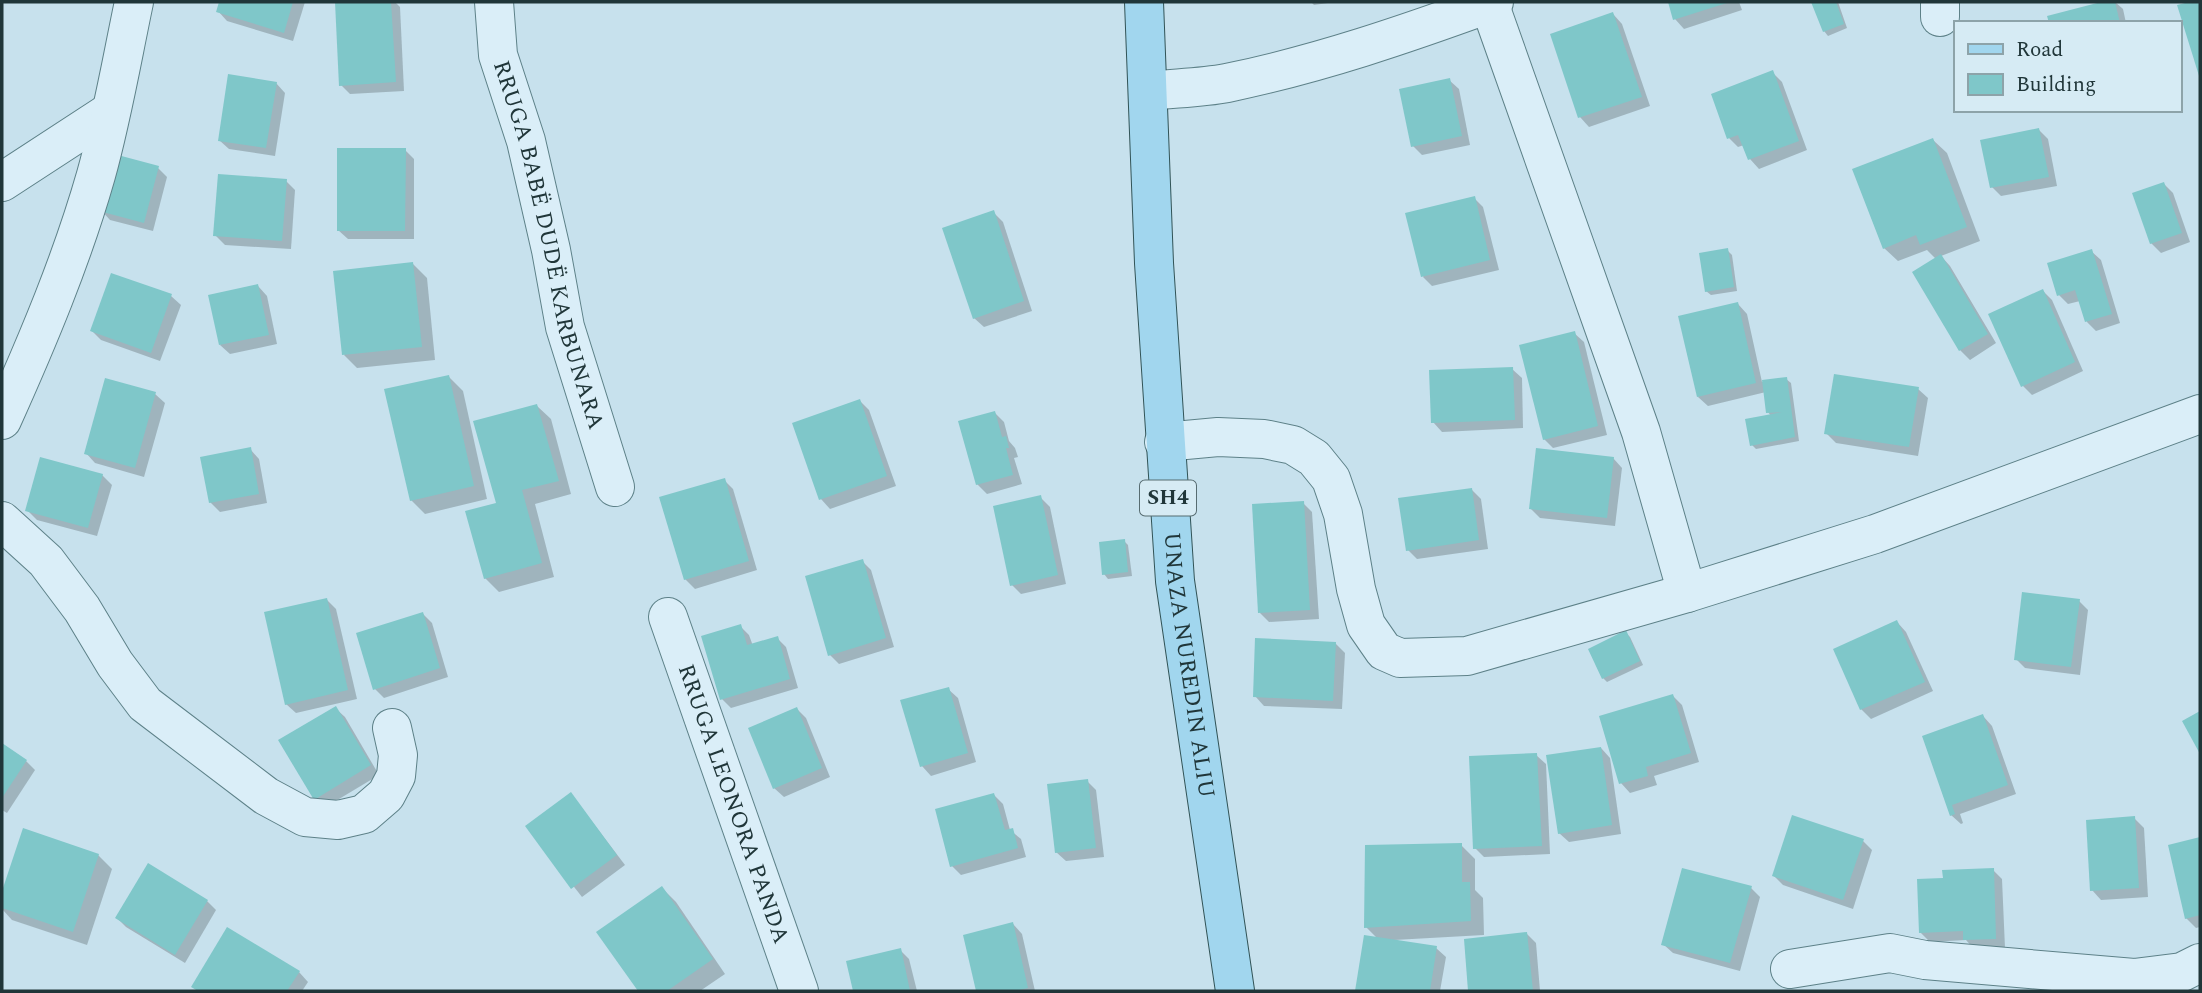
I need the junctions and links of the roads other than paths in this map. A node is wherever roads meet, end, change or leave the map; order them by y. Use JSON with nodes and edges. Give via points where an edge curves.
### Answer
{"nodes":[{"id":1,"x":134,"y":2,"type":"edge"},
{"id":2,"x":494,"y":2,"type":"edge"},
{"id":3,"x":1144,"y":2,"type":"edge"},
{"id":4,"x":1492,"y":3,"type":"edge"},
{"id":5,"x":1147,"y":91,"type":"junction"},
{"id":6,"x":111,"y":111,"type":"junction"},
{"id":7,"x":2,"y":182,"type":"edge"},
{"id":8,"x":2200,"y":415,"type":"edge"},
{"id":9,"x":2,"y":420,"type":"edge"},
{"id":10,"x":1164,"y":442,"type":"junction"},
{"id":11,"x":615,"y":487,"type":"dead end"},
{"id":12,"x":2,"y":521,"type":"edge"},
{"id":13,"x":1687,"y":593,"type":"junction"},
{"id":14,"x":668,"y":617,"type":"dead end"},
{"id":15,"x":392,"y":728,"type":"dead end"},
{"id":16,"x":2200,"y":962,"type":"edge"},
{"id":17,"x":1790,"y":970,"type":"dead end"},
{"id":18,"x":799,"y":991,"type":"edge"},
{"id":19,"x":1235,"y":991,"type":"edge"}],
"edges":[{"from":1,"to":6,"type":"street"},
{"from":2,"to":11,"type":"street","name":"RRUGA BABË DUDË KARBUNARA","via":[[498,55],[526,141],[565,327]]},
{"from":3,"to":5,"type":"main road","name":"UNAZA NUREDIN ALIU","number":"SH4"},
{"from":4,"to":5,"type":"street","via":[[1296,67],[1224,83]]},
{"from":4,"to":13,"type":"street","via":[[1641,432]]},
{"from":5,"to":10,"type":"main road","name":"UNAZA NUREDIN ALIU","number":"SH4"},
{"from":6,"to":7,"type":"street"},
{"from":6,"to":9,"type":"street","via":[[96,174],[57,291]]},
{"from":8,"to":13,"type":"street","via":[[1875,534]]},
{"from":10,"to":13,"type":"street","via":[[1264,439],[1293,445],[1314,458],[1331,479],[1343,514],[1366,625],[1384,651],[1400,658],[1467,656]]},
{"from":10,"to":19,"type":"main road","name":"UNAZA NUREDIN ALIU","number":"SH4","via":[[1175,581]]},
{"from":12,"to":15,"type":"street","via":[[46,561],[145,704],[266,796],[295,812],[338,820],[365,814],[386,796],[396,776],[398,755]]},
{"from":14,"to":18,"type":"street","name":"RRUGA LEONORA PANDA"},
{"from":16,"to":17,"type":"street","via":[[2182,972],[2134,978],[1890,953]]}]}
